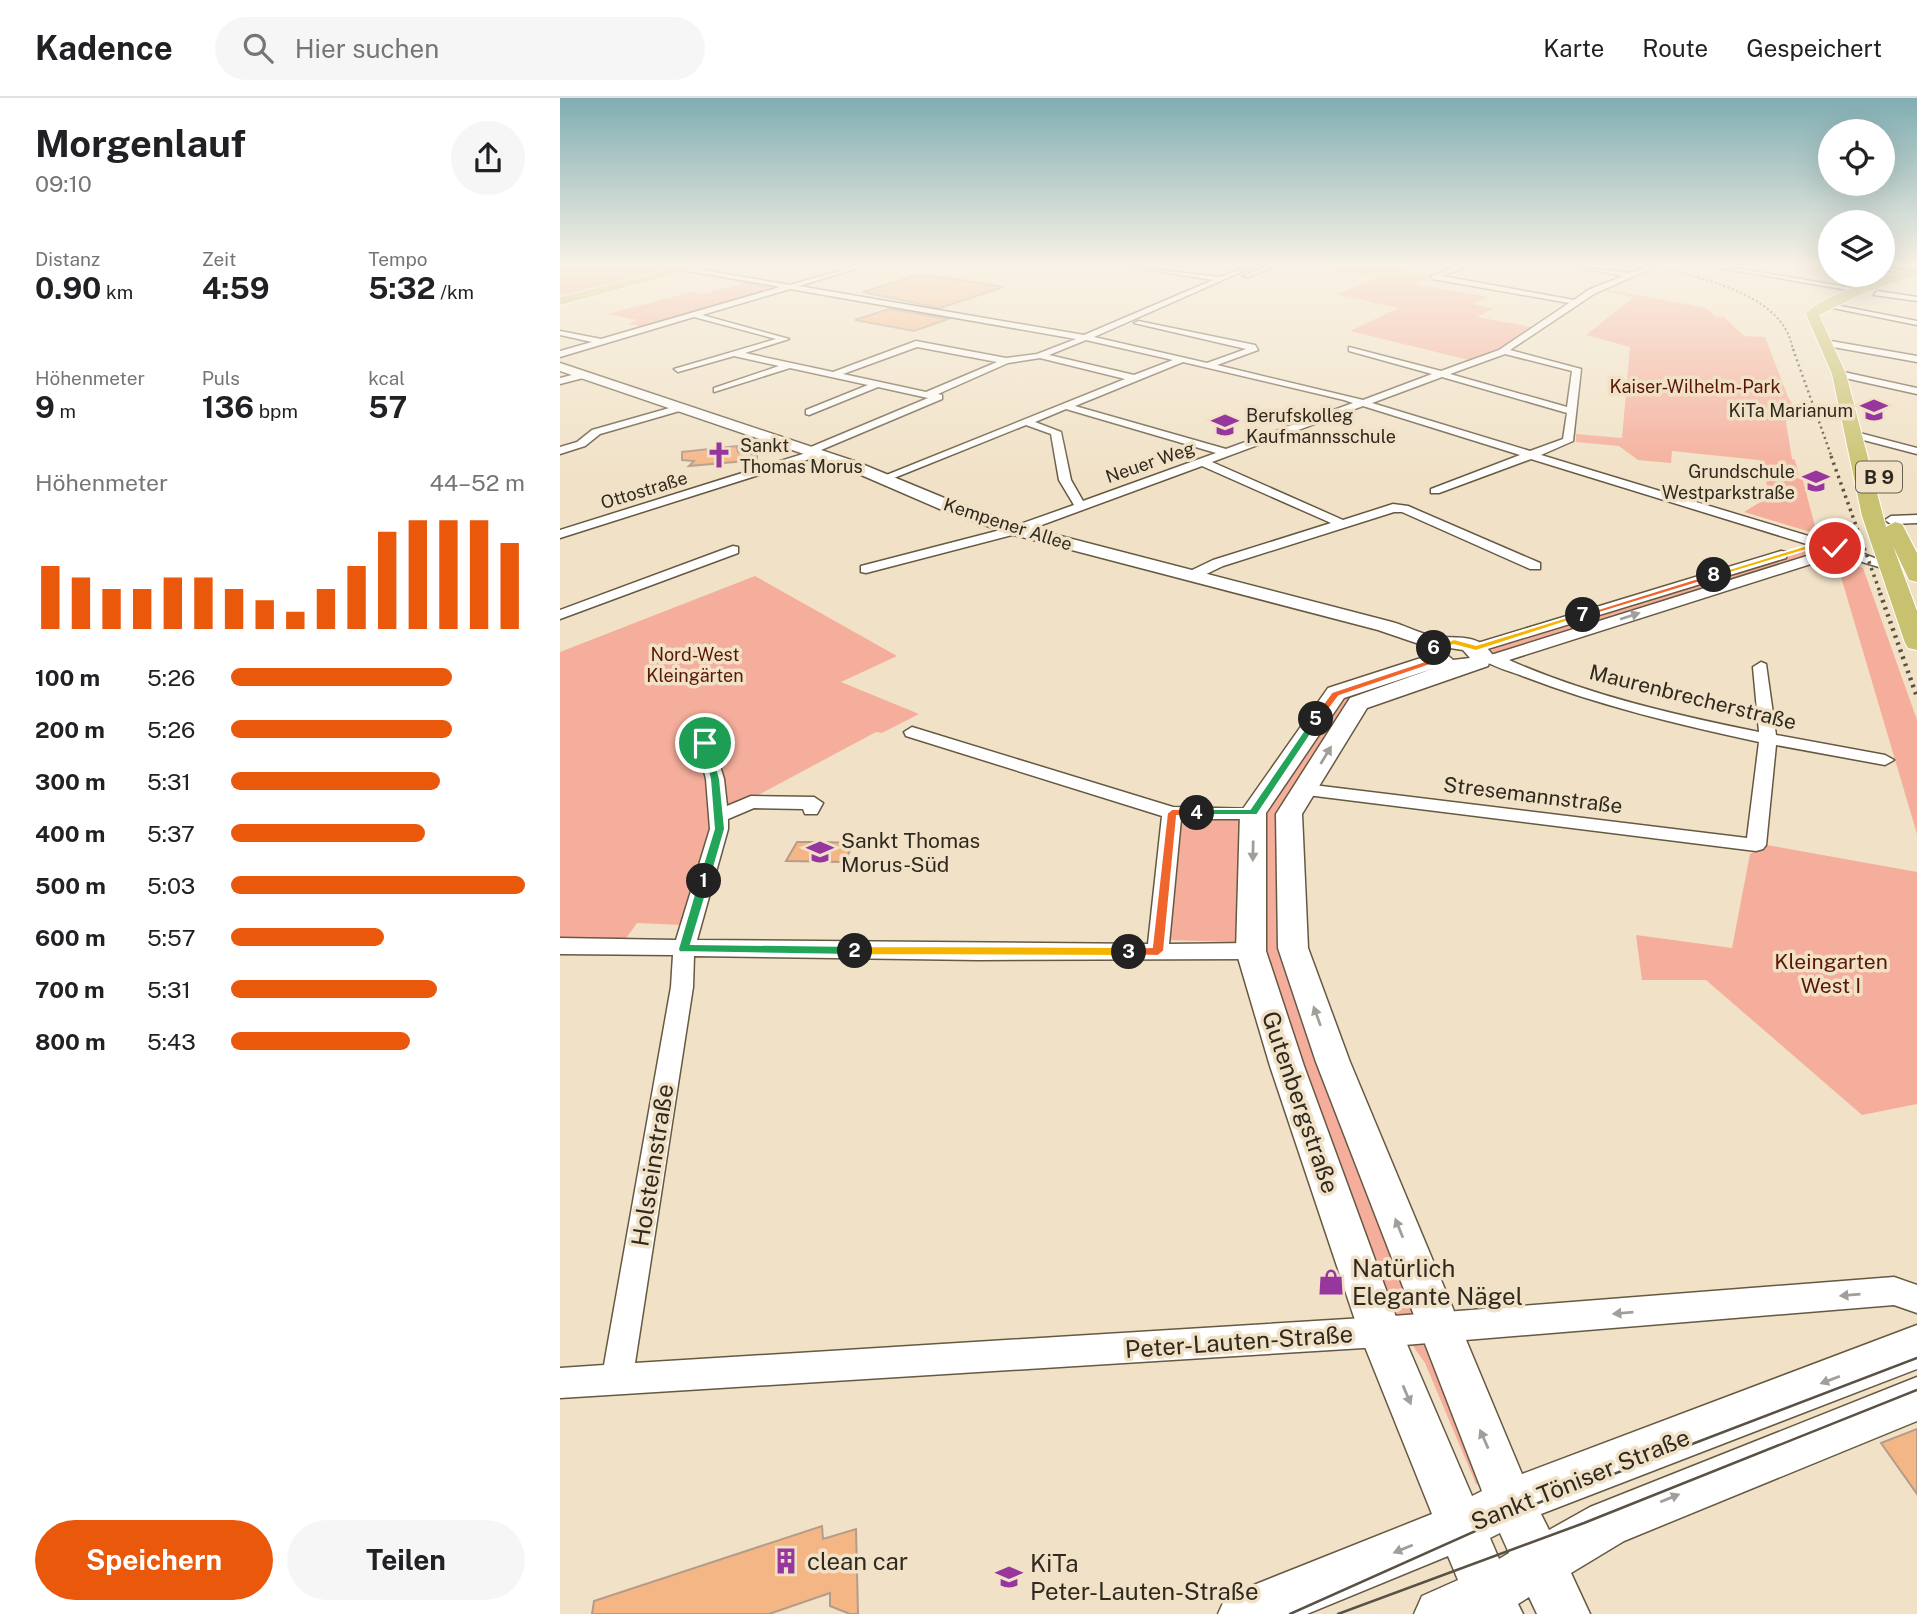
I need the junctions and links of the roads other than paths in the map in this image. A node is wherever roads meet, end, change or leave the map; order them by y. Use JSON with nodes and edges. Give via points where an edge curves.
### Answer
{"nodes":[{"id":1,"x":576,"y":336,"type":"edge"},
{"id":2,"x":625,"y":336,"type":"edge"},
{"id":3,"x":772,"y":336,"type":"edge"},
{"id":4,"x":1076,"y":336,"type":"edge"},
{"id":5,"x":1086,"y":336,"type":"edge"},
{"id":6,"x":1109,"y":336,"type":"edge"},
{"id":7,"x":1198,"y":336,"type":"edge"},
{"id":8,"x":1525,"y":336,"type":"edge"},
{"id":9,"x":1831,"y":336,"type":"edge"},
{"id":10,"x":1083,"y":337,"type":"junction"},
{"id":11,"x":1099,"y":340,"type":"junction"},
{"id":12,"x":602,"y":342,"type":"junction"},
{"id":13,"x":1833,"y":344,"type":"junction"},
{"id":14,"x":1066,"y":346,"type":"junction"},
{"id":15,"x":1352,"y":349,"type":"dead end"},
{"id":16,"x":1503,"y":351,"type":"junction"},
{"id":17,"x":733,"y":353,"type":"junction"},
{"id":18,"x":560,"y":354,"type":"edge"},
{"id":19,"x":1039,"y":356,"type":"junction"},
{"id":20,"x":1183,"y":359,"type":"junction"},
{"id":21,"x":1917,"y":359,"type":"edge"},
{"id":22,"x":1006,"y":361,"type":"junction"},
{"id":23,"x":791,"y":365,"type":"junction"},
{"id":24,"x":1209,"y":365,"type":"junction"},
{"id":25,"x":678,"y":369,"type":"dead end"},
{"id":26,"x":567,"y":374,"type":"edge"},
{"id":27,"x":834,"y":374,"type":"junction"},
{"id":28,"x":1441,"y":374,"type":"junction"},
{"id":29,"x":1847,"y":376,"type":"junction"},
{"id":30,"x":1137,"y":379,"type":"junction"},
{"id":31,"x":878,"y":384,"type":"junction"},
{"id":32,"x":717,"y":390,"type":"dead end"},
{"id":33,"x":1917,"y":391,"type":"edge"},
{"id":34,"x":927,"y":395,"type":"junction"},
{"id":35,"x":1363,"y":402,"type":"junction"},
{"id":36,"x":1066,"y":406,"type":"junction"},
{"id":37,"x":680,"y":408,"type":"junction"},
{"id":38,"x":1571,"y":411,"type":"junction"},
{"id":39,"x":809,"y":412,"type":"dead end"},
{"id":40,"x":1026,"y":422,"type":"junction"},
{"id":41,"x":1860,"y":435,"type":"junction"},
{"id":42,"x":1917,"y":450,"type":"edge"},
{"id":43,"x":560,"y":451,"type":"edge"},
{"id":44,"x":814,"y":452,"type":"junction"},
{"id":45,"x":1227,"y":453,"type":"junction"},
{"id":46,"x":1535,"y":456,"type":"junction"},
{"id":47,"x":1202,"y":462,"type":"junction"},
{"id":48,"x":885,"y":478,"type":"junction"},
{"id":49,"x":1435,"y":491,"type":"dead end"},
{"id":50,"x":1080,"y":505,"type":"junction"},
{"id":51,"x":1917,"y":519,"type":"edge"},
{"id":52,"x":1891,"y":520,"type":"junction"},
{"id":53,"x":1340,"y":523,"type":"junction"},
{"id":54,"x":1016,"y":530,"type":"junction"},
{"id":55,"x":560,"y":534,"type":"edge"},
{"id":56,"x":1819,"y":543,"type":"junction"},
{"id":57,"x":733,"y":550,"type":"dead end"},
{"id":58,"x":1840,"y":550,"type":"junction"},
{"id":59,"x":1535,"y":566,"type":"dead end"},
{"id":60,"x":1889,"y":566,"type":"junction"},
{"id":61,"x":866,"y":569,"type":"dead end"},
{"id":62,"x":1917,"y":574,"type":"edge"},
{"id":63,"x":1193,"y":576,"type":"junction"},
{"id":64,"x":560,"y":615,"type":"edge"},
{"id":65,"x":1917,"y":643,"type":"edge"},
{"id":66,"x":1464,"y":656,"type":"junction"},
{"id":67,"x":1761,"y":667,"type":"dead end"},
{"id":68,"x":912,"y":732,"type":"dead end"},
{"id":69,"x":1768,"y":739,"type":"junction"},
{"id":70,"x":705,"y":743,"type":"dead end"},
{"id":71,"x":1885,"y":760,"type":"dead end"},
{"id":72,"x":1297,"y":802,"type":"junction"},
{"id":73,"x":811,"y":810,"type":"dead end"},
{"id":74,"x":1172,"y":813,"type":"junction"},
{"id":75,"x":1253,"y":813,"type":"junction"},
{"id":76,"x":719,"y":816,"type":"junction"},
{"id":77,"x":560,"y":946,"type":"edge"},
{"id":78,"x":1293,"y":948,"type":"junction"},
{"id":79,"x":684,"y":949,"type":"junction"},
{"id":80,"x":1158,"y":951,"type":"junction"},
{"id":81,"x":1251,"y":951,"type":"junction"},
{"id":82,"x":1917,"y":1299,"type":"edge"},
{"id":83,"x":1438,"y":1328,"type":"junction"},
{"id":84,"x":1380,"y":1332,"type":"junction"},
{"id":85,"x":1917,"y":1347,"type":"edge"},
{"id":86,"x":617,"y":1380,"type":"junction"},
{"id":87,"x":560,"y":1383,"type":"edge"},
{"id":88,"x":1917,"y":1399,"type":"edge"},
{"id":89,"x":1510,"y":1502,"type":"junction"},
{"id":90,"x":1461,"y":1527,"type":"junction"},
{"id":91,"x":1539,"y":1562,"type":"junction"},
{"id":92,"x":1493,"y":1604,"type":"edge"},
{"id":93,"x":1244,"y":1614,"type":"edge"},
{"id":94,"x":1440,"y":1614,"type":"edge"},
{"id":95,"x":1564,"y":1614,"type":"edge"}],
"edges":[{"from":1,"to":12,"type":"street"},
{"from":2,"to":12,"type":"street"},
{"from":3,"to":17,"type":"street","via":[[785,339]]},
{"from":4,"to":10,"type":"street"},
{"from":5,"to":10,"type":"street"},
{"from":6,"to":11,"type":"street"},
{"from":7,"to":24,"type":"street","via":[[1255,348]]},
{"from":8,"to":16,"type":"street","name":"Neuer Weg"},
{"from":9,"to":13,"type":"main road","number":"B 9"},
{"from":10,"to":11,"type":"street"},
{"from":10,"to":14,"type":"street"},
{"from":11,"to":14,"type":"street"},
{"from":11,"to":20,"type":"street"},
{"from":12,"to":18,"type":"street"},
{"from":13,"to":21,"type":"street"},
{"from":13,"to":29,"type":"main road","number":"B 9"},
{"from":14,"to":19,"type":"street"},
{"from":15,"to":28,"type":"street"},
{"from":16,"to":28,"type":"street","name":"Neuer Weg"},
{"from":16,"to":38,"type":"street","via":[[1577,369]]},
{"from":17,"to":23,"type":"street"},
{"from":17,"to":25,"type":"street"},
{"from":19,"to":22,"type":"street"},
{"from":19,"to":30,"type":"street"},
{"from":20,"to":24,"type":"street"},
{"from":20,"to":30,"type":"street"},
{"from":22,"to":27,"type":"street","via":[[916,344]]},
{"from":22,"to":34,"type":"street"},
{"from":23,"to":27,"type":"street"},
{"from":23,"to":32,"type":"street"},
{"from":24,"to":35,"type":"street"},
{"from":26,"to":37,"type":"street","name":"Kempener Allee"},
{"from":27,"to":31,"type":"street"},
{"from":28,"to":35,"type":"street","name":"Neuer Weg"},
{"from":28,"to":38,"type":"street"},
{"from":29,"to":33,"type":"street"},
{"from":29,"to":41,"type":"main road","number":"B 9"},
{"from":30,"to":36,"type":"street"},
{"from":31,"to":34,"type":"street"},
{"from":31,"to":39,"type":"street"},
{"from":34,"to":44,"type":"street","name":"Ottostraße","via":[[939,397]]},
{"from":35,"to":45,"type":"street","name":"Neuer Weg"},
{"from":35,"to":46,"type":"street"},
{"from":36,"to":40,"type":"street"},
{"from":36,"to":45,"type":"street"},
{"from":37,"to":43,"type":"street","via":[[596,432],[581,444]]},
{"from":37,"to":44,"type":"street","name":"Kempener Allee"},
{"from":38,"to":46,"type":"street","via":[[1568,441]]},
{"from":40,"to":48,"type":"street"},
{"from":40,"to":50,"type":"street","via":[[1056,432],[1063,479]]},
{"from":41,"to":42,"type":"street"},
{"from":41,"to":52,"type":"main road","number":"B 9"},
{"from":41,"to":60,"type":"main road","number":"B 9","via":[[1872,516]]},
{"from":44,"to":48,"type":"street","name":"Kempener Allee"},
{"from":44,"to":55,"type":"street","name":"Ottostraße"},
{"from":45,"to":47,"type":"street","name":"Neuer Weg"},
{"from":46,"to":49,"type":"street"},
{"from":46,"to":56,"type":"street"},
{"from":47,"to":50,"type":"street","name":"Neuer Weg"},
{"from":47,"to":53,"type":"street"},
{"from":48,"to":54,"type":"street","name":"Kempener Allee"},
{"from":50,"to":54,"type":"street","name":"Neuer Weg"},
{"from":51,"to":52,"type":"street"},
{"from":52,"to":62,"type":"main road","number":"B 9"},
{"from":53,"to":59,"type":"street","via":[[1404,509]]},
{"from":53,"to":63,"type":"street","via":[[1218,563]]},
{"from":54,"to":61,"type":"street","name":"Neuer Weg"},
{"from":54,"to":63,"type":"street","name":"Kempener Allee"},
{"from":56,"to":58,"type":"street"},
{"from":56,"to":66,"type":"street"},
{"from":57,"to":64,"type":"street"},
{"from":58,"to":60,"type":"street"},
{"from":66,"to":58,"type":"street","one_way":true},
{"from":60,"to":62,"type":"street"},
{"from":60,"to":65,"type":"main road","number":"B 9"},
{"from":63,"to":66,"type":"street","name":"Kempener Allee","via":[[1398,630]]},
{"from":66,"to":69,"type":"street","name":"Maurenbrecherstraße","via":[[1623,704]]},
{"from":72,"to":66,"type":"street","one_way":true,"via":[[1358,703],[1450,673]]},
{"from":66,"to":75,"type":"street","via":[[1336,694]]},
{"from":67,"to":69,"type":"street"},
{"from":68,"to":74,"type":"street"},
{"from":69,"to":71,"type":"street","name":"Maurenbrecherstraße"},
{"from":69,"to":72,"type":"street","name":"Stresemannstraße","via":[[1756,845]]},
{"from":70,"to":76,"type":"street","name":"Holsteinstraße"},
{"from":72,"to":75,"type":"street"},
{"from":72,"to":78,"type":"street","name":"Gutenbergstraße"},
{"from":73,"to":76,"type":"street","via":[[814,803],[751,802]]},
{"from":74,"to":75,"type":"street"},
{"from":74,"to":80,"type":"street"},
{"from":75,"to":81,"type":"street","name":"Gutenbergstraße","one_way":true},
{"from":76,"to":79,"type":"street","name":"Holsteinstraße"},
{"from":77,"to":79,"type":"street"},
{"from":78,"to":81,"type":"street"},
{"from":83,"to":78,"type":"street","name":"Gutenbergstraße","one_way":true},
{"from":79,"to":80,"type":"street"},
{"from":79,"to":86,"type":"street","name":"Holsteinstraße","via":[[682,987]]},
{"from":80,"to":81,"type":"street"},
{"from":81,"to":84,"type":"street","name":"Gutenbergstraße"},
{"from":82,"to":83,"type":"street","name":"Peter-Lauten-Straße","one_way":true,"via":[[1894,1291]]},
{"from":83,"to":84,"type":"street","name":"Peter-Lauten-Straße"},
{"from":89,"to":83,"type":"street","name":"Gutenbergstraße","one_way":true},
{"from":84,"to":86,"type":"street","name":"Peter-Lauten-Straße"},
{"from":84,"to":90,"type":"street","name":"Gutenbergstraße","one_way":true},
{"from":85,"to":89,"type":"street","name":"Sankt Töniser Straße","one_way":true},
{"from":86,"to":87,"type":"street","name":"Peter-Lauten-Straße"},
{"from":91,"to":88,"type":"street","one_way":true,"via":[[1607,1524]]},
{"from":89,"to":90,"type":"street","name":"Sankt Töniser Straße"},
{"from":89,"to":91,"type":"street","name":"Gutenbergstraße"},
{"from":90,"to":92,"type":"street","name":"Gutenbergstraße"},
{"from":90,"to":93,"type":"street","name":"Sankt Töniser Straße","one_way":true},
{"from":91,"to":92,"type":"street"},
{"from":91,"to":95,"type":"street","name":"Gutenbergstraße"},
{"from":92,"to":94,"type":"street"}]}
